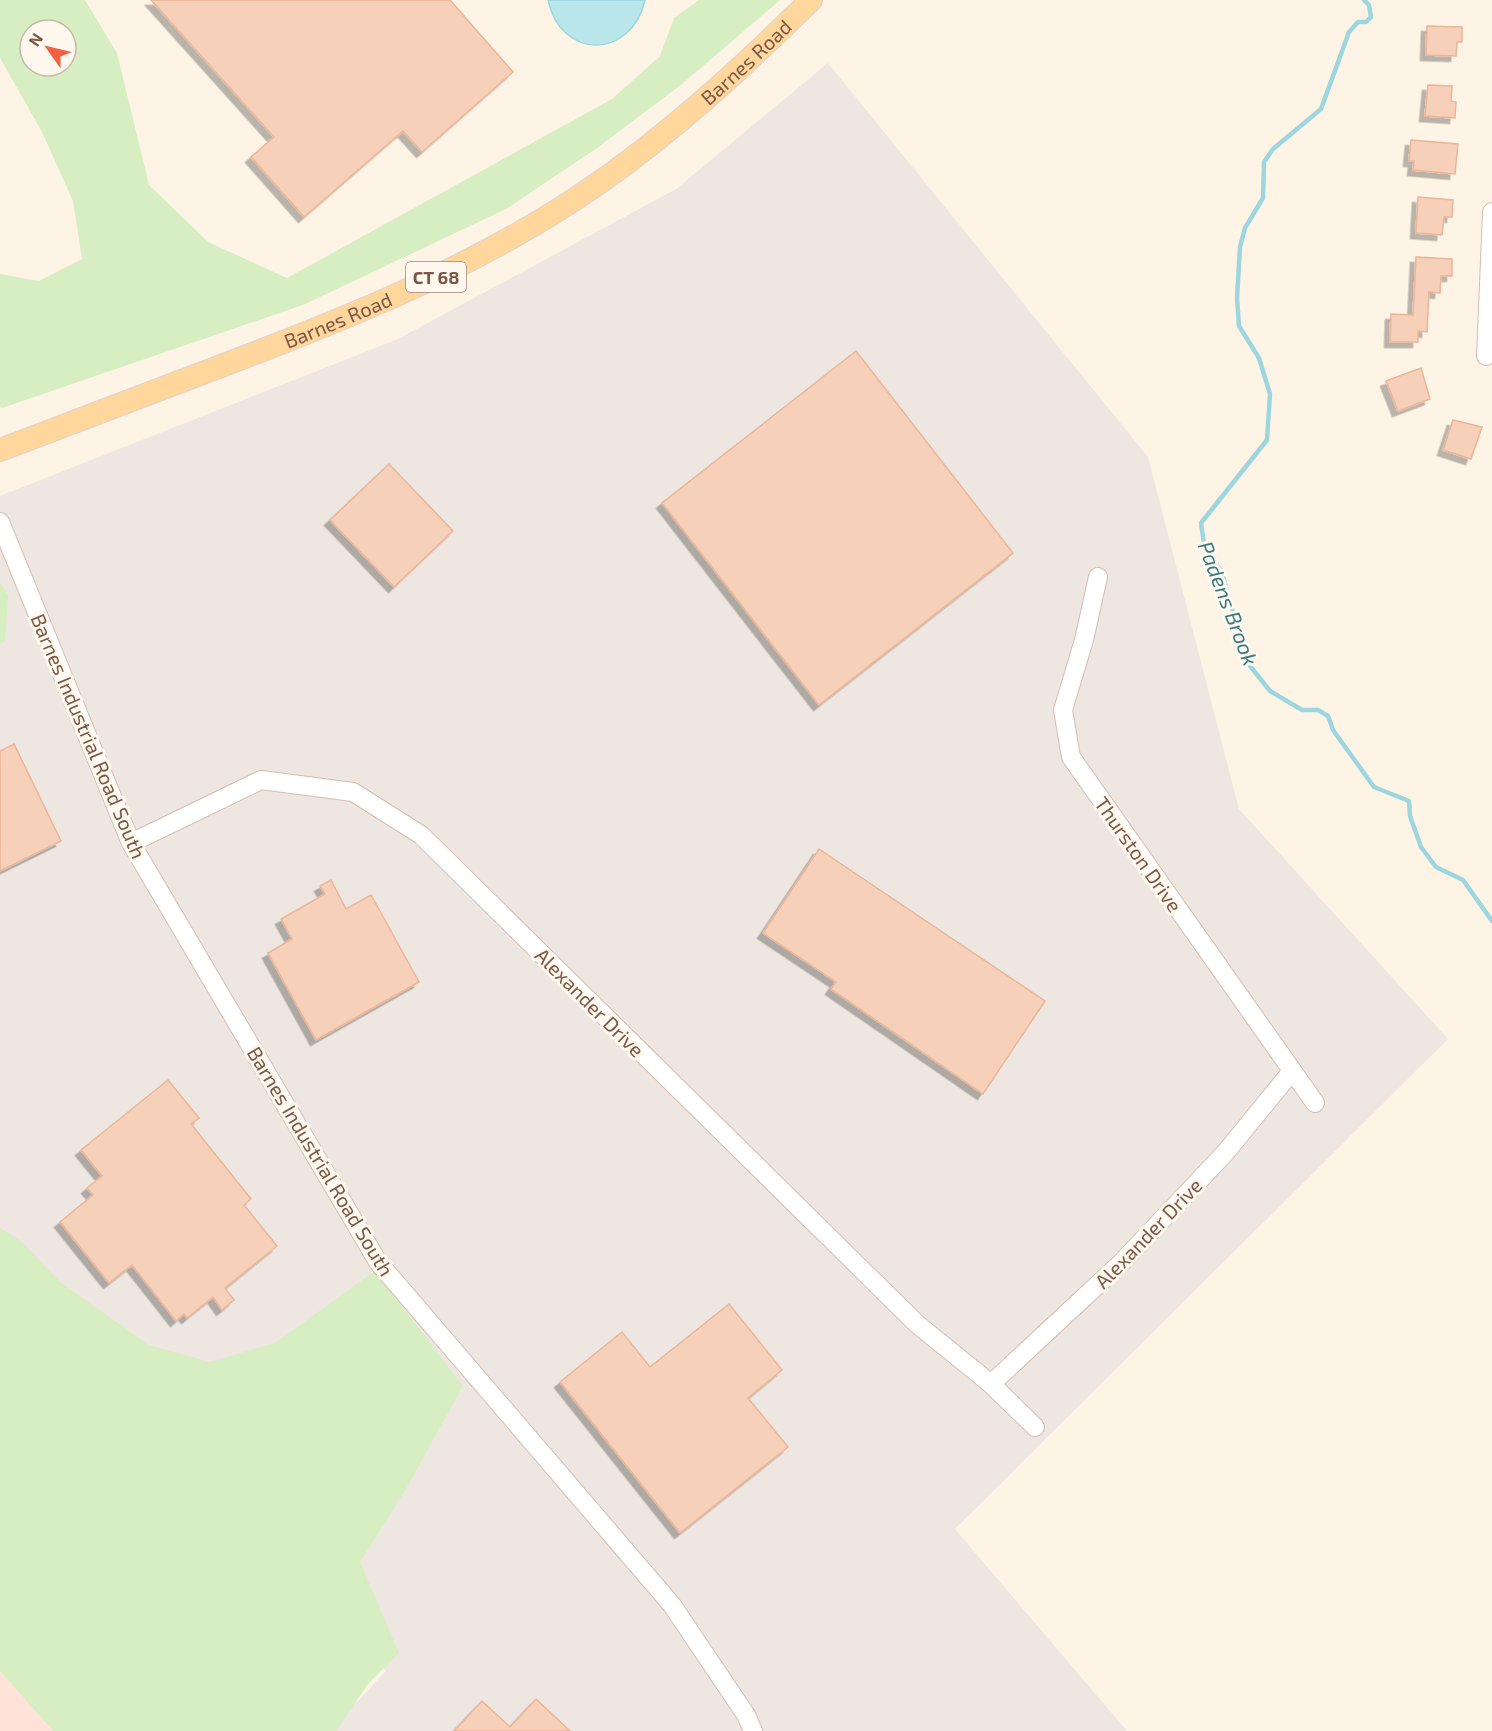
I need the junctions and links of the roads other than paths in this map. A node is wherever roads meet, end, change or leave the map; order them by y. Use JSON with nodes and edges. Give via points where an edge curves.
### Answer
{"nodes":[{"id":1,"x":811,"y":0,"type":"edge"},
{"id":2,"x":1492,"y":212,"type":"edge"},
{"id":3,"x":1486,"y":356,"type":"dead end"},
{"id":4,"x":0,"y":450,"type":"edge"},
{"id":5,"x":0,"y":522,"type":"edge"},
{"id":6,"x":1098,"y":577,"type":"dead end"},
{"id":7,"x":131,"y":843,"type":"junction"},
{"id":8,"x":1292,"y":1071,"type":"junction"},
{"id":9,"x":1315,"y":1103,"type":"dead end"},
{"id":10,"x":991,"y":1384,"type":"junction"},
{"id":11,"x":1035,"y":1427,"type":"dead end"},
{"id":12,"x":753,"y":1731,"type":"edge"}],
"edges":[{"from":1,"to":4,"type":"main road","name":"Barnes Road","number":"CT 68","via":[[742,68],[656,141],[566,205],[469,261],[367,309]]},
{"from":2,"to":3,"type":"street"},
{"from":5,"to":7,"type":"street","name":"Barnes Industrial Road South"},
{"from":6,"to":8,"type":"street","name":"Thurston Drive","via":[[1063,710],[1071,756]]},
{"from":7,"to":10,"type":"street","name":"Alexander Drive","via":[[261,780],[353,792],[421,835],[917,1324]]},
{"from":7,"to":12,"type":"street","name":"Barnes Industrial Road South","via":[[378,1263],[672,1605]]},
{"from":8,"to":9,"type":"street","name":"Thurston Drive"},
{"from":8,"to":10,"type":"street","name":"Alexander Drive","via":[[1225,1153],[1122,1262]]},
{"from":10,"to":11,"type":"street","name":"Alexander Drive"}]}
